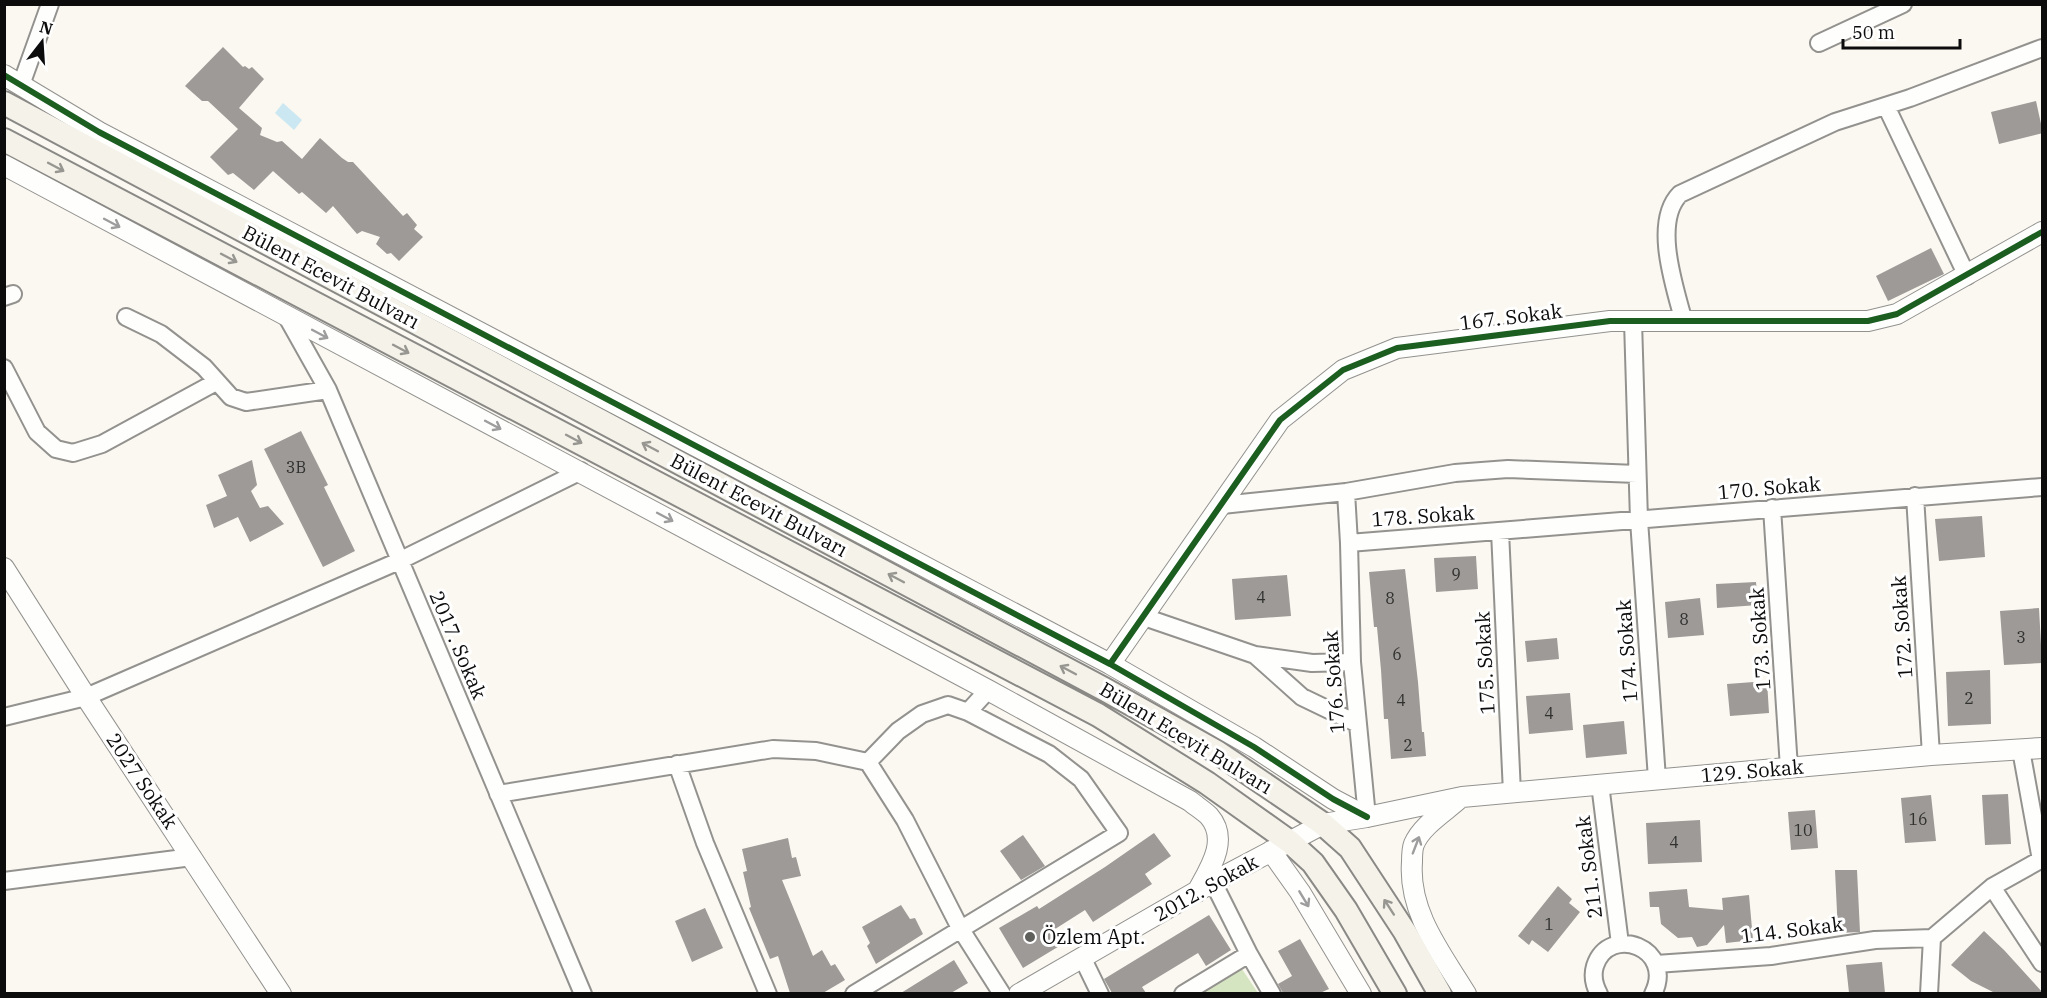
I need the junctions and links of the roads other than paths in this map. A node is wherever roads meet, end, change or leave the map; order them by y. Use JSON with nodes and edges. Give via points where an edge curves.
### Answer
{"nodes":[{"id":1,"x":50,"y":4,"type":"edge"},
{"id":2,"x":1903,"y":4,"type":"edge"},
{"id":3,"x":1819,"y":43,"type":"dead end"},
{"id":4,"x":2043,"y":48,"type":"edge"},
{"id":5,"x":13,"y":80,"type":"edge"},
{"id":6,"x":4,"y":103,"type":"edge"},
{"id":7,"x":1886,"y":106,"type":"junction"},
{"id":8,"x":4,"y":140,"type":"edge"},
{"id":9,"x":4,"y":165,"type":"edge"},
{"id":10,"x":2043,"y":232,"type":"edge"},
{"id":11,"x":1967,"y":276,"type":"junction"},
{"id":12,"x":126,"y":317,"type":"dead end"},
{"id":13,"x":287,"y":317,"type":"junction"},
{"id":14,"x":1633,"y":321,"type":"junction"},
{"id":15,"x":1684,"y":322,"type":"junction"},
{"id":16,"x":4,"y":368,"type":"edge"},
{"id":17,"x":216,"y":382,"type":"junction"},
{"id":18,"x":328,"y":390,"type":"junction"},
{"id":19,"x":581,"y":471,"type":"junction"},
{"id":20,"x":1637,"y":474,"type":"junction"},
{"id":21,"x":2043,"y":487,"type":"edge"},
{"id":22,"x":1346,"y":492,"type":"junction"},
{"id":23,"x":1915,"y":496,"type":"junction"},
{"id":24,"x":1222,"y":505,"type":"junction"},
{"id":25,"x":1772,"y":508,"type":"junction"},
{"id":26,"x":1639,"y":520,"type":"junction"},
{"id":27,"x":1500,"y":531,"type":"junction"},
{"id":28,"x":1349,"y":543,"type":"junction"},
{"id":29,"x":399,"y":561,"type":"junction"},
{"id":30,"x":4,"y":568,"type":"edge"},
{"id":31,"x":1144,"y":616,"type":"junction"},
{"id":32,"x":1254,"y":655,"type":"junction"},
{"id":33,"x":1352,"y":662,"type":"junction"},
{"id":34,"x":1110,"y":664,"type":"junction"},
{"id":35,"x":988,"y":690,"type":"junction"},
{"id":36,"x":86,"y":697,"type":"junction"},
{"id":37,"x":968,"y":712,"type":"junction"},
{"id":38,"x":4,"y":717,"type":"edge"},
{"id":39,"x":1358,"y":724,"type":"junction"},
{"id":40,"x":2043,"y":748,"type":"edge"},
{"id":41,"x":2021,"y":750,"type":"junction"},
{"id":42,"x":1931,"y":755,"type":"junction"},
{"id":43,"x":868,"y":762,"type":"junction"},
{"id":44,"x":677,"y":764,"type":"junction"},
{"id":45,"x":1789,"y":768,"type":"junction"},
{"id":46,"x":1657,"y":779,"type":"junction"},
{"id":47,"x":1600,"y":784,"type":"junction"},
{"id":48,"x":1512,"y":793,"type":"junction"},
{"id":49,"x":498,"y":794,"type":"junction"},
{"id":50,"x":1462,"y":797,"type":"junction"},
{"id":51,"x":1367,"y":818,"type":"junction"},
{"id":52,"x":1323,"y":824,"type":"junction"},
{"id":53,"x":1280,"y":847,"type":"junction"},
{"id":54,"x":192,"y":857,"type":"junction"},
{"id":55,"x":2042,"y":860,"type":"edge"},
{"id":56,"x":4,"y":881,"type":"edge"},
{"id":57,"x":1205,"y":887,"type":"junction"},
{"id":58,"x":1992,"y":887,"type":"junction"},
{"id":59,"x":960,"y":928,"type":"junction"},
{"id":60,"x":1414,"y":928,"type":"junction"},
{"id":61,"x":1932,"y":938,"type":"junction"},
{"id":62,"x":1620,"y":944,"type":"junction"},
{"id":63,"x":1249,"y":954,"type":"junction"},
{"id":64,"x":1082,"y":957,"type":"junction"},
{"id":65,"x":2043,"y":963,"type":"edge"},
{"id":66,"x":1656,"y":964,"type":"junction"},
{"id":67,"x":281,"y":993,"type":"edge"},
{"id":68,"x":583,"y":993,"type":"edge"},
{"id":69,"x":768,"y":993,"type":"edge"},
{"id":70,"x":854,"y":993,"type":"edge"},
{"id":71,"x":1002,"y":993,"type":"edge"},
{"id":72,"x":1020,"y":993,"type":"edge"},
{"id":73,"x":1100,"y":993,"type":"edge"},
{"id":74,"x":1183,"y":993,"type":"edge"},
{"id":75,"x":1272,"y":993,"type":"edge"},
{"id":76,"x":1361,"y":993,"type":"edge"},
{"id":77,"x":1395,"y":993,"type":"edge"},
{"id":78,"x":1440,"y":993,"type":"edge"},
{"id":79,"x":1466,"y":993,"type":"edge"},
{"id":80,"x":1596,"y":993,"type":"edge"},
{"id":81,"x":1653,"y":993,"type":"edge"},
{"id":82,"x":1929,"y":993,"type":"edge"}],
"edges":[{"from":1,"to":5,"type":"street"},
{"from":2,"to":3,"type":"street"},
{"from":4,"to":7,"type":"street"},
{"from":5,"to":34,"type":"street","via":[[99,132]]},
{"from":52,"to":6,"type":"main road","name":"Bülent Ecevit Bulvarı","one_way":true,"via":[[1217,752],[1104,689]]},
{"from":7,"to":11,"type":"street"},
{"from":7,"to":15,"type":"street","via":[[1835,122],[1672,201],[1668,261]]},
{"from":8,"to":53,"type":"main road","name":"Bülent Ecevit Bulvarı","one_way":true,"via":[[1098,716],[1207,783]]},
{"from":9,"to":13,"type":"street","one_way":true},
{"from":10,"to":11,"type":"street","name":"167. Sokak"},
{"from":11,"to":15,"type":"street","name":"167. Sokak","via":[[1897,314],[1868,321]]},
{"from":12,"to":17,"type":"street","via":[[161,334],[204,367]]},
{"from":13,"to":18,"type":"street","name":"2017. Sokak"},
{"from":13,"to":19,"type":"street","one_way":true},
{"from":14,"to":15,"type":"street","name":"167. Sokak"},
{"from":14,"to":20,"type":"street","name":"174. Sokak"},
{"from":14,"to":24,"type":"street","name":"167. Sokak","via":[[1397,348],[1343,370],[1280,420]]},
{"from":16,"to":17,"type":"street","via":[[38,432],[56,449],[73,453],[102,444]]},
{"from":17,"to":18,"type":"street","via":[[231,397],[246,402]]},
{"from":18,"to":29,"type":"street","name":"2017. Sokak"},
{"from":19,"to":29,"type":"street"},
{"from":19,"to":35,"type":"street","one_way":true},
{"from":20,"to":22,"type":"street","via":[[1508,469],[1455,473]]},
{"from":20,"to":26,"type":"street","name":"174. Sokak"},
{"from":21,"to":23,"type":"street","name":"170. Sokak"},
{"from":22,"to":24,"type":"street"},
{"from":22,"to":28,"type":"street","name":"176. Sokak"},
{"from":23,"to":25,"type":"street","name":"170. Sokak"},
{"from":23,"to":42,"type":"street","name":"172. Sokak"},
{"from":24,"to":31,"type":"street","name":"167. Sokak"},
{"from":25,"to":26,"type":"street","name":"170. Sokak"},
{"from":25,"to":45,"type":"street","name":"173. Sokak"},
{"from":26,"to":27,"type":"street","name":"170. Sokak"},
{"from":26,"to":46,"type":"street","name":"174. Sokak"},
{"from":27,"to":28,"type":"street","name":"178. Sokak"},
{"from":27,"to":48,"type":"street","name":"175. Sokak"},
{"from":28,"to":33,"type":"street","name":"176. Sokak"},
{"from":29,"to":36,"type":"street"},
{"from":29,"to":49,"type":"street","name":"2017. Sokak"},
{"from":30,"to":36,"type":"street","name":"2027 Sokak"},
{"from":31,"to":32,"type":"street"},
{"from":31,"to":34,"type":"street","name":"167. Sokak"},
{"from":32,"to":33,"type":"street","via":[[1312,663]]},
{"from":32,"to":39,"type":"street","via":[[1302,697]]},
{"from":33,"to":39,"type":"street","name":"176. Sokak"},
{"from":34,"to":51,"type":"street"},
{"from":35,"to":37,"type":"street"},
{"from":35,"to":57,"type":"street","via":[[1190,801],[1209,817],[1218,847]]},
{"from":36,"to":38,"type":"street"},
{"from":36,"to":54,"type":"street","name":"2027 Sokak"},
{"from":37,"to":43,"type":"street","via":[[948,705],[922,714],[898,731]]},
{"from":37,"to":59,"type":"street","via":[[1049,754],[1081,779],[1119,833]]},
{"from":39,"to":51,"type":"street","name":"176. Sokak"},
{"from":40,"to":41,"type":"street","name":"129. Sokak"},
{"from":41,"to":42,"type":"street","name":"129. Sokak"},
{"from":41,"to":55,"type":"street"},
{"from":42,"to":45,"type":"street","name":"129. Sokak"},
{"from":43,"to":44,"type":"street","via":[[816,751],[773,749]]},
{"from":43,"to":59,"type":"street","via":[[905,820]]},
{"from":44,"to":49,"type":"street"},
{"from":44,"to":69,"type":"street","via":[[705,843]]},
{"from":45,"to":46,"type":"street","name":"129. Sokak"},
{"from":46,"to":47,"type":"street","name":"129. Sokak"},
{"from":47,"to":48,"type":"street","name":"129. Sokak"},
{"from":47,"to":62,"type":"street","name":"211. Sokak"},
{"from":48,"to":50,"type":"street","name":"129. Sokak"},
{"from":49,"to":68,"type":"street","name":"2017. Sokak"},
{"from":50,"to":51,"type":"street","name":"129. Sokak"},
{"from":60,"to":50,"type":"street","one_way":true,"via":[[1417,908],[1411,878],[1413,845],[1423,831]]},
{"from":51,"to":52,"type":"street","name":"2012. Sokak"},
{"from":52,"to":53,"type":"street","name":"2012. Sokak"},
{"from":60,"to":52,"type":"main road","name":"Bülent Ecevit Bulvarı","one_way":true,"via":[[1350,848]]},
{"from":53,"to":57,"type":"street","name":"2012. Sokak"},
{"from":53,"to":76,"type":"street","one_way":true,"via":[[1300,892]]},
{"from":53,"to":77,"type":"main road","name":"Bülent Ecevit Bulvarı","via":[[1313,863]]},
{"from":54,"to":56,"type":"street"},
{"from":54,"to":67,"type":"street","name":"2027 Sokak"},
{"from":55,"to":58,"type":"street"},
{"from":57,"to":63,"type":"street"},
{"from":57,"to":64,"type":"street","name":"2012. Sokak"},
{"from":58,"to":61,"type":"street"},
{"from":58,"to":65,"type":"street"},
{"from":59,"to":70,"type":"street"},
{"from":59,"to":71,"type":"street"},
{"from":60,"to":78,"type":"main road","name":"Bülent Ecevit Bulvarı"},
{"from":60,"to":79,"type":"street"},
{"from":61,"to":66,"type":"street","name":"114. Sokak","via":[[1875,940],[1770,956]]},
{"from":61,"to":82,"type":"street"},
{"from":62,"to":66,"type":"street","via":[[1642,948]]},
{"from":62,"to":80,"type":"street","via":[[1606,950],[1596,962]]},
{"from":63,"to":74,"type":"street"},
{"from":63,"to":75,"type":"street"},
{"from":64,"to":72,"type":"street","name":"2012. Sokak"},
{"from":64,"to":73,"type":"street"},
{"from":66,"to":81,"type":"street","via":[[1658,979]]}]}
